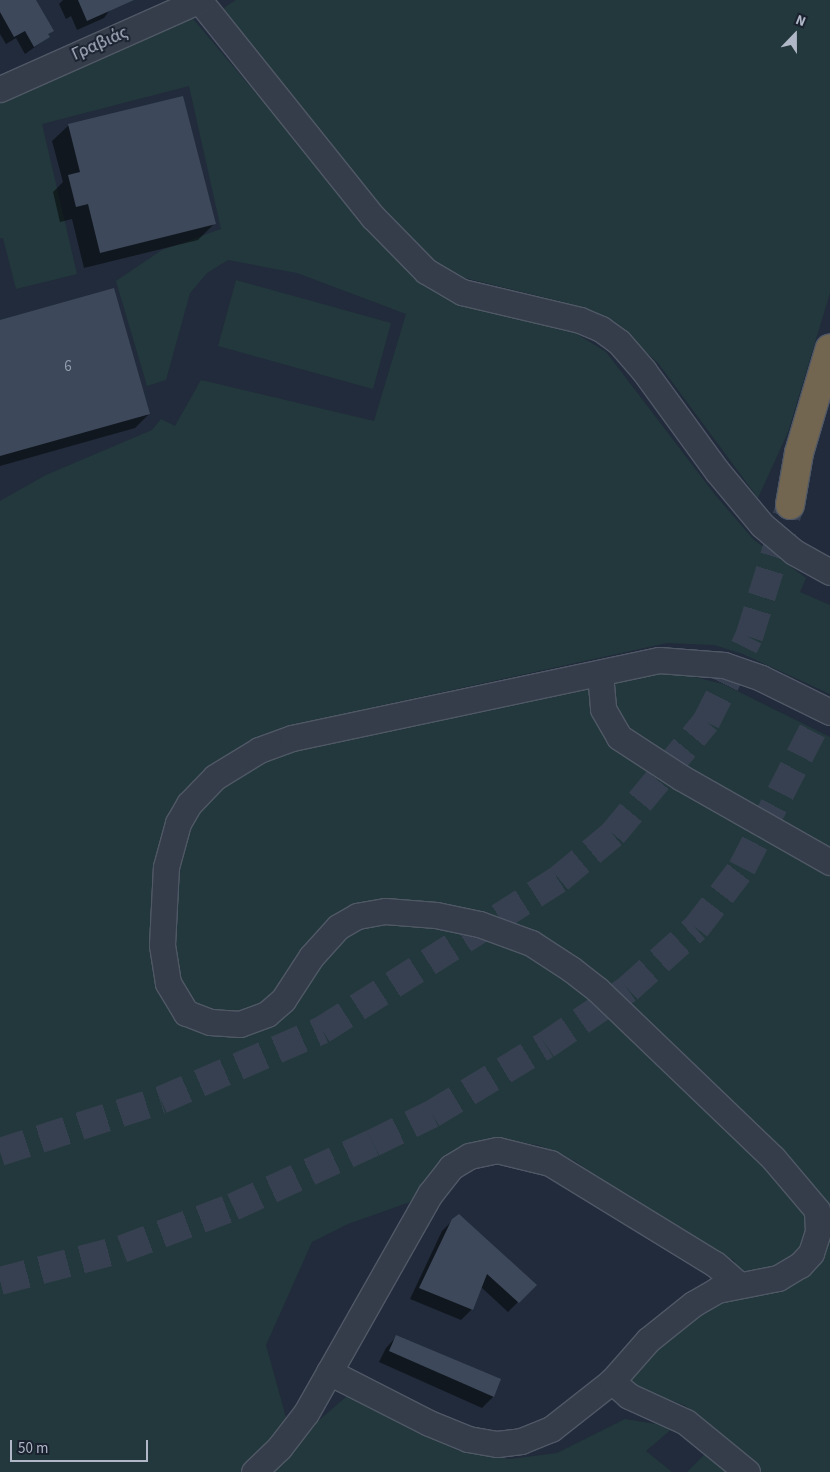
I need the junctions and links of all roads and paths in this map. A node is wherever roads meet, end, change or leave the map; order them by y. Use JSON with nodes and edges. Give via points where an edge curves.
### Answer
{"nodes":[{"id":1,"x":199,"y":0,"type":"edge"},
{"id":2,"x":1,"y":86,"type":"edge"},
{"id":3,"x":830,"y":348,"type":"edge"},
{"id":4,"x":830,"y":398,"type":"edge"},
{"id":5,"x":830,"y":572,"type":"edge"},
{"id":6,"x":600,"y":673,"type":"junction"},
{"id":7,"x":830,"y":712,"type":"edge"},
{"id":8,"x":830,"y":862,"type":"edge"},
{"id":9,"x":739,"y":1285,"type":"junction"},
{"id":10,"x":329,"y":1372,"type":"junction"},
{"id":11,"x":612,"y":1381,"type":"junction"},
{"id":12,"x":254,"y":1472,"type":"edge"},
{"id":13,"x":747,"y":1472,"type":"edge"}],
"edges":[{"from":1,"to":2,"type":"street","name":"Γραβιάς"},
{"from":1,"to":5,"type":"street","via":[[373,217],[426,271],[462,292],[580,320],[619,342],[644,371],[717,472],[762,525],[794,552]]},
{"from":3,"to":4,"type":"highway","via":[[799,453],[790,505]]},
{"from":6,"to":7,"type":"street","via":[[659,660],[704,662],[761,678]]},
{"from":6,"to":8,"type":"street","via":[[603,709],[619,737],[682,778]]},
{"from":6,"to":9,"type":"street","via":[[292,738],[259,750],[214,777],[189,804],[178,823],[166,867],[162,945],[168,983],[186,1013],[210,1022],[240,1024],[267,1014],[283,1000],[311,957],[338,927],[357,916],[385,911],[436,915],[479,924],[531,943],[598,990],[773,1158],[817,1210],[818,1231],[811,1253],[800,1265],[778,1278]]},
{"from":9,"to":10,"type":"street","via":[[715,1264],[550,1162],[497,1150],[470,1156],[451,1167],[430,1194]]},
{"from":9,"to":11,"type":"street","via":[[717,1290],[671,1320],[648,1340]]},
{"from":10,"to":11,"type":"street","via":[[429,1423],[468,1439],[497,1444],[521,1441],[551,1429]]},
{"from":10,"to":12,"type":"street","via":[[306,1413],[279,1448]]},
{"from":11,"to":13,"type":"street","via":[[629,1396],[686,1422]]}]}
